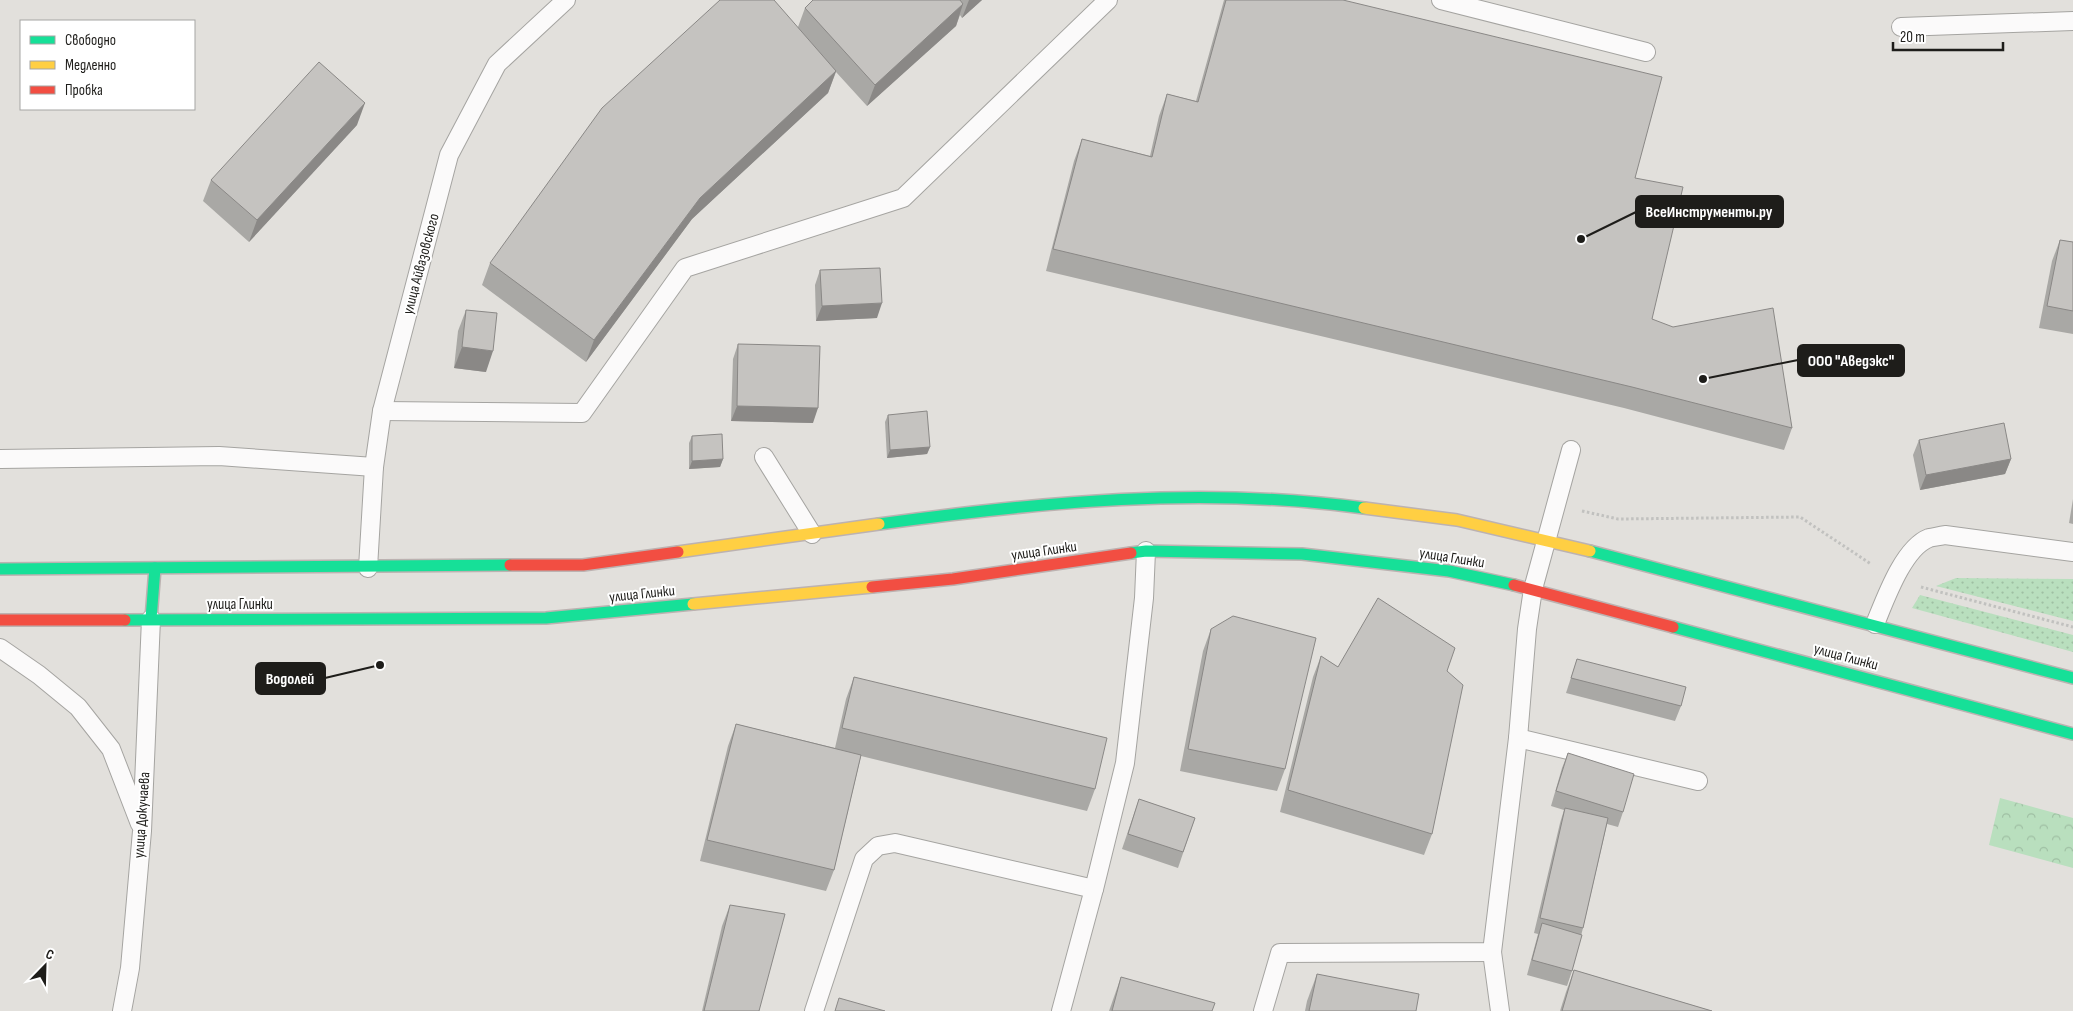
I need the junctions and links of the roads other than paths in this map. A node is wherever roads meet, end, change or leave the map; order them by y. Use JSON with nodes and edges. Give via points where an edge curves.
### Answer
{"nodes":[{"id":1,"x":566,"y":0,"type":"edge"},
{"id":2,"x":1108,"y":0,"type":"edge"},
{"id":3,"x":1441,"y":0,"type":"edge"},
{"id":4,"x":2073,"y":21,"type":"edge"},
{"id":5,"x":1901,"y":27,"type":"dead end"},
{"id":6,"x":1646,"y":52,"type":"dead end"},
{"id":7,"x":382,"y":411,"type":"junction"},
{"id":8,"x":1571,"y":450,"type":"dead end"},
{"id":9,"x":764,"y":456,"type":"dead end"},
{"id":10,"x":0,"y":459,"type":"edge"},
{"id":11,"x":374,"y":467,"type":"junction"},
{"id":12,"x":812,"y":534,"type":"junction"},
{"id":13,"x":1546,"y":539,"type":"junction"},
{"id":14,"x":1146,"y":552,"type":"junction"},
{"id":15,"x":2073,"y":552,"type":"edge"},
{"id":16,"x":155,"y":568,"type":"junction"},
{"id":17,"x":368,"y":568,"type":"junction"},
{"id":18,"x":0,"y":569,"type":"edge"},
{"id":19,"x":1533,"y":589,"type":"junction"},
{"id":20,"x":152,"y":619,"type":"junction"},
{"id":21,"x":0,"y":620,"type":"edge"},
{"id":22,"x":1875,"y":624,"type":"junction"},
{"id":23,"x":0,"y":648,"type":"edge"},
{"id":24,"x":2073,"y":678,"type":"edge"},
{"id":25,"x":2073,"y":734,"type":"edge"},
{"id":26,"x":1518,"y":738,"type":"junction"},
{"id":27,"x":1698,"y":781,"type":"dead end"},
{"id":28,"x":142,"y":831,"type":"junction"},
{"id":29,"x":1094,"y":890,"type":"junction"},
{"id":30,"x":1492,"y":952,"type":"junction"},
{"id":31,"x":122,"y":1011,"type":"edge"},
{"id":32,"x":814,"y":1011,"type":"edge"},
{"id":33,"x":1061,"y":1011,"type":"edge"},
{"id":34,"x":1263,"y":1011,"type":"edge"},
{"id":35,"x":1500,"y":1011,"type":"edge"}],
"edges":[{"from":1,"to":7,"type":"lane","name":"улица Айвазовского","via":[[497,64],[449,155]]},
{"from":2,"to":7,"type":"lane","via":[[903,198],[685,268],[582,412]]},
{"from":3,"to":6,"type":"lane"},
{"from":4,"to":5,"type":"lane"},
{"from":7,"to":11,"type":"lane","name":"улица Айвазовского"},
{"from":8,"to":13,"type":"lane"},
{"from":9,"to":12,"type":"lane"},
{"from":10,"to":11,"type":"lane","via":[[219,456]]},
{"from":11,"to":17,"type":"lane","name":"улица Айвазовского"},
{"from":12,"to":13,"type":"highway","via":[[965,512],[1117,498],[1200,496],[1330,503],[1458,520]]},
{"from":12,"to":17,"type":"highway","via":[[583,565]]},
{"from":13,"to":19,"type":"lane"},
{"from":13,"to":22,"type":"highway"},
{"from":14,"to":19,"type":"highway","name":"улица Глинки","via":[[1302,554],[1449,571]]},
{"from":14,"to":20,"type":"highway","name":"улица Глинки","via":[[953,579],[546,618]]},
{"from":14,"to":29,"type":"lane","via":[[1144,598],[1125,763]]},
{"from":15,"to":22,"type":"lane","via":[[1945,535],[1928,539],[1913,550],[1894,580]]},
{"from":16,"to":17,"type":"highway"},
{"from":16,"to":18,"type":"highway"},
{"from":16,"to":20,"type":"highway"},
{"from":19,"to":25,"type":"highway","name":"улица Глинки"},
{"from":19,"to":26,"type":"lane"},
{"from":20,"to":21,"type":"highway","name":"улица Глинки"},
{"from":20,"to":28,"type":"lane","name":"улица Докучаева"},
{"from":22,"to":24,"type":"highway"},
{"from":23,"to":28,"type":"lane","via":[[78,706],[111,749]]},
{"from":26,"to":27,"type":"lane"},
{"from":26,"to":30,"type":"lane"},
{"from":28,"to":31,"type":"lane","name":"улица Докучаева","via":[[130,968]]},
{"from":29,"to":32,"type":"lane","via":[[895,843],[878,846],[864,859]]},
{"from":29,"to":33,"type":"lane"},
{"from":30,"to":34,"type":"lane","via":[[1280,953]]},
{"from":30,"to":35,"type":"lane"}]}
